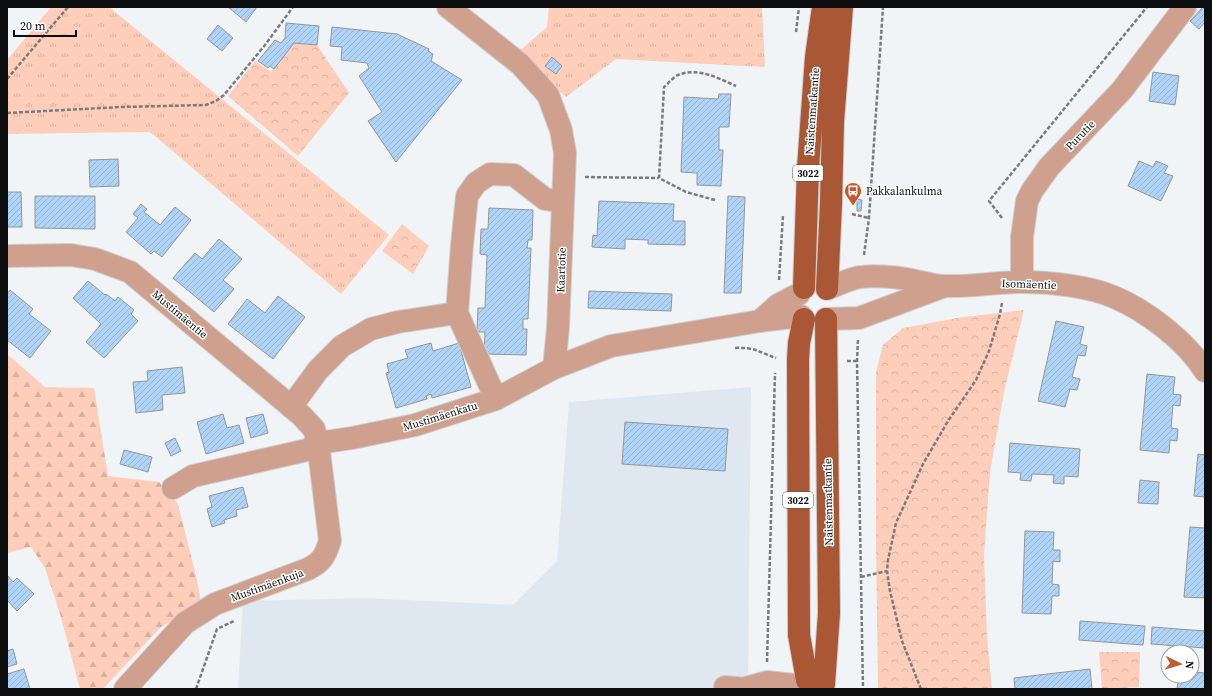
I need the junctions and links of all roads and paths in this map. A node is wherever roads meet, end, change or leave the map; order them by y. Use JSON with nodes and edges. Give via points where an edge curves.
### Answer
{"nodes":[{"id":1,"x":68,"y":7,"type":"edge"},
{"id":2,"x":293,"y":7,"type":"edge"},
{"id":3,"x":448,"y":7,"type":"edge"},
{"id":4,"x":823,"y":7,"type":"edge"},
{"id":5,"x":842,"y":7,"type":"edge"},
{"id":6,"x":883,"y":7,"type":"edge"},
{"id":7,"x":1146,"y":7,"type":"edge"},
{"id":8,"x":1185,"y":7,"type":"edge"},
{"id":9,"x":7,"y":79,"type":"edge"},
{"id":10,"x":736,"y":86,"type":"dead end"},
{"id":11,"x":7,"y":113,"type":"edge"},
{"id":12,"x":582,"y":177,"type":"dead end"},
{"id":13,"x":659,"y":178,"type":"junction"},
{"id":14,"x":715,"y":200,"type":"dead end"},
{"id":15,"x":563,"y":202,"type":"junction"},
{"id":16,"x":852,"y":214,"type":"dead end"},
{"id":17,"x":869,"y":218,"type":"junction"},
{"id":18,"x":1022,"y":237,"type":"junction"},
{"id":19,"x":7,"y":256,"type":"edge"},
{"id":20,"x":861,"y":277,"type":"junction"},
{"id":21,"x":1013,"y":282,"type":"junction"},
{"id":22,"x":945,"y":286,"type":"junction"},
{"id":23,"x":827,"y":289,"type":"junction"},
{"id":24,"x":802,"y":291,"type":"junction"},
{"id":25,"x":457,"y":313,"type":"junction"},
{"id":26,"x":802,"y":318,"type":"junction"},
{"id":27,"x":859,"y":318,"type":"junction"},
{"id":28,"x":826,"y":319,"type":"junction"},
{"id":29,"x":760,"y":321,"type":"junction"},
{"id":30,"x":554,"y":368,"type":"junction"},
{"id":31,"x":1205,"y":371,"type":"edge"},
{"id":32,"x":496,"y":399,"type":"junction"},
{"id":33,"x":291,"y":407,"type":"junction"},
{"id":34,"x":318,"y":443,"type":"junction"},
{"id":35,"x":173,"y":488,"type":"dead end"},
{"id":36,"x":887,"y":571,"type":"junction"},
{"id":37,"x":861,"y":577,"type":"junction"},
{"id":38,"x":217,"y":629,"type":"dead end"},
{"id":39,"x":812,"y":686,"type":"edge"},
{"id":40,"x":739,"y":688,"type":"edge"},
{"id":41,"x":124,"y":689,"type":"edge"},
{"id":42,"x":196,"y":689,"type":"edge"},
{"id":43,"x":863,"y":689,"type":"edge"},
{"id":44,"x":921,"y":689,"type":"edge"}],
"edges":[{"from":1,"to":9,"type":"path"},
{"from":2,"to":11,"type":"path","via":[[224,95],[206,105]]},
{"from":3,"to":15,"type":"street","name":"Kaartotie","via":[[520,64],[548,95],[561,130],[565,153]]},
{"from":4,"to":24,"type":"main road","name":"Naistenmatkantie","number":"3022","via":[[816,57]]},
{"from":5,"to":23,"type":"main road","name":"Naistenmatkantie","via":[[833,122]]},
{"from":6,"to":17,"type":"path"},
{"from":7,"to":18,"type":"path","via":[[989,201],[1015,235]]},
{"from":8,"to":18,"type":"street","name":"Purutie","via":[[1122,90],[1049,167],[1027,201]]},
{"from":10,"to":13,"type":"path","via":[[711,75],[693,72],[678,75],[664,88]]},
{"from":12,"to":13,"type":"path"},
{"from":13,"to":14,"type":"path","via":[[686,192]]},
{"from":15,"to":25,"type":"street","via":[[545,199],[514,175],[490,174],[476,183],[467,196]]},
{"from":15,"to":30,"type":"street","name":"Kaartotie"},
{"from":16,"to":17,"type":"path"},
{"from":17,"to":20,"type":"path"},
{"from":18,"to":21,"type":"street","name":"Purutie"},
{"from":19,"to":33,"type":"street","name":"Mustimäentie","via":[[71,255],[94,259],[130,272]]},
{"from":20,"to":22,"type":"street","name":"Isomäentie","via":[[905,278]]},
{"from":20,"to":23,"type":"street","name":"Isomäentie"},
{"from":21,"to":22,"type":"street","name":"Isomäentie"},
{"from":21,"to":31,"type":"street","name":"Isomäentie","via":[[1053,284],[1092,291],[1131,305],[1168,331],[1198,360]]},
{"from":21,"to":36,"type":"path","via":[[976,380],[948,421],[920,470],[896,523]]},
{"from":22,"to":27,"type":"street"},
{"from":23,"to":24,"type":"main road","via":[[820,285],[812,285]]},
{"from":23,"to":28,"type":"main road","via":[[834,302],[833,312]]},
{"from":24,"to":26,"type":"main road","number":"3022","via":[[796,302]]},
{"from":24,"to":29,"type":"street","via":[[778,305]]},
{"from":25,"to":32,"type":"street"},
{"from":25,"to":33,"type":"street","via":[[398,322],[372,329],[342,346],[318,370]]},
{"from":26,"to":28,"type":"main road","via":[[819,323]]},
{"from":26,"to":29,"type":"street"},
{"from":26,"to":39,"type":"main road","number":"3022","via":[[798,360],[799,635]]},
{"from":27,"to":28,"type":"street"},
{"from":27,"to":37,"type":"path","via":[[857,361]]},
{"from":28,"to":39,"type":"main road","name":"Naistenmatkantie","via":[[829,613]]},
{"from":29,"to":30,"type":"street","via":[[611,346]]},
{"from":30,"to":32,"type":"street","name":"Mustimäenkatu"},
{"from":32,"to":34,"type":"street","name":"Mustimäenkatu","via":[[415,425]]},
{"from":33,"to":34,"type":"street","name":"Mustimäentie","via":[[314,429]]},
{"from":34,"to":35,"type":"street","name":"Mustimäenkatu","via":[[307,450],[193,476]]},
{"from":34,"to":41,"type":"street","name":"Mustimäenkuja","via":[[330,541],[326,554],[318,564],[308,570],[215,604],[186,623]]},
{"from":36,"to":37,"type":"path"},
{"from":36,"to":44,"type":"path","via":[[902,641]]},
{"from":37,"to":43,"type":"path"},
{"from":38,"to":42,"type":"path"},
{"from":39,"to":40,"type":"street","via":[[767,682]]}]}
